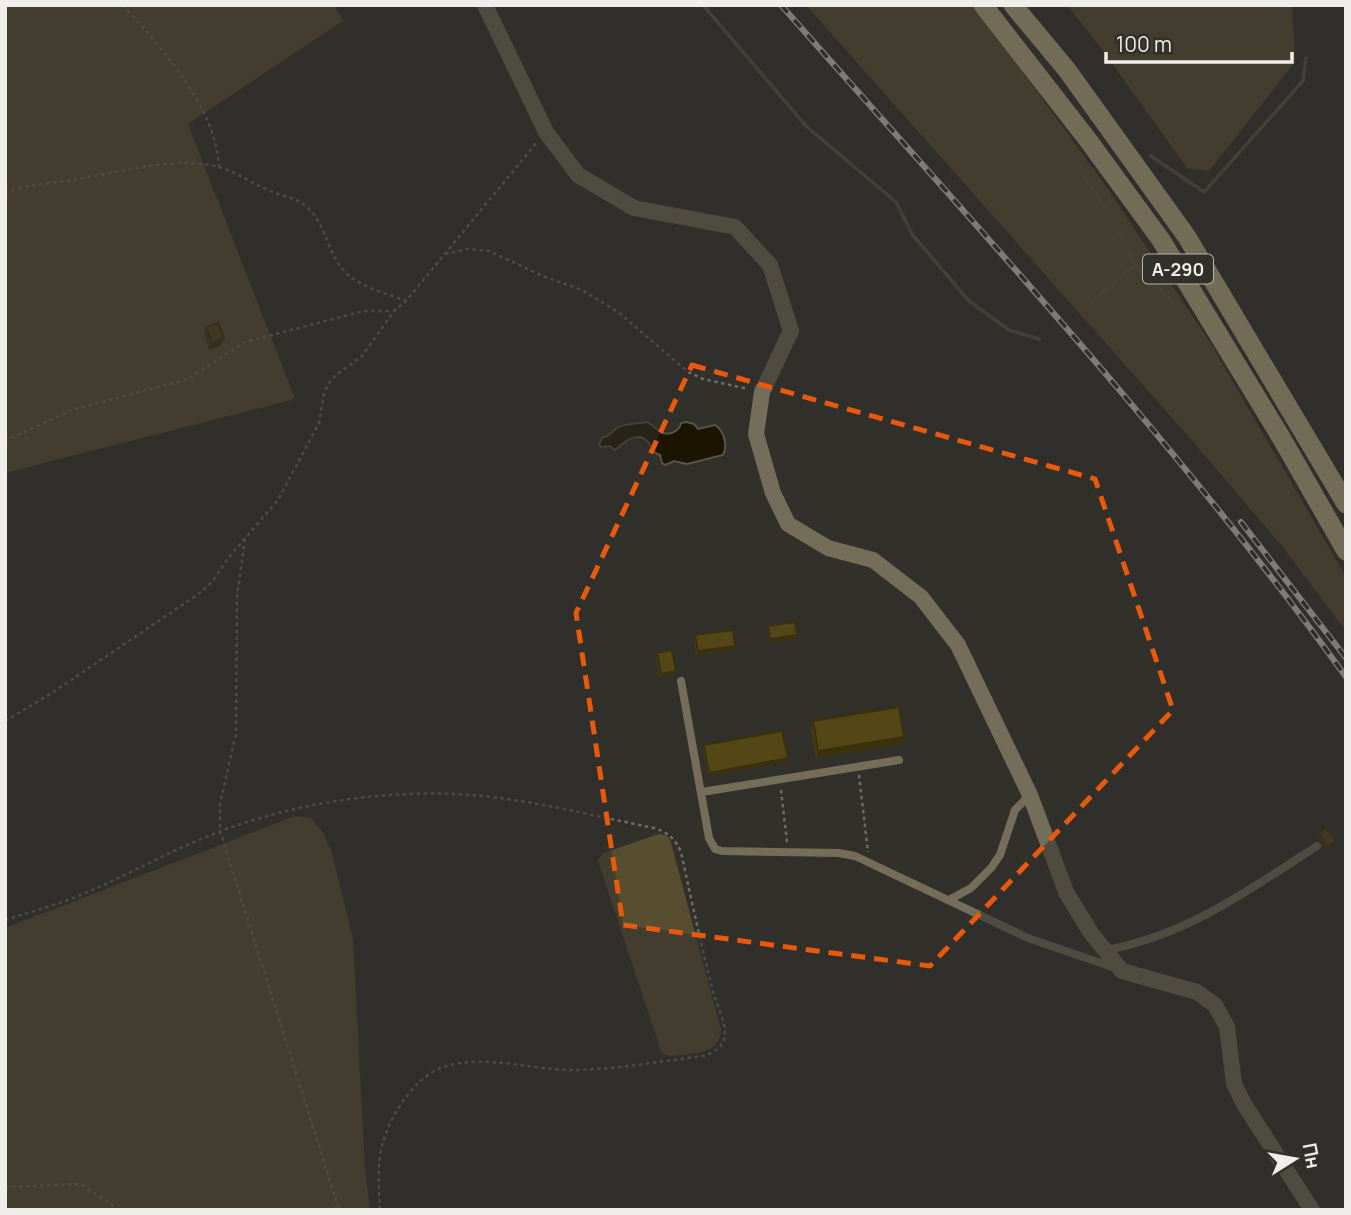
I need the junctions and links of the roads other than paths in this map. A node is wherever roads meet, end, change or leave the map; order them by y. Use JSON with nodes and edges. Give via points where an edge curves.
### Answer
{"nodes":[{"id":1,"x":485,"y":5,"type":"edge"},
{"id":2,"x":983,"y":5,"type":"edge"},
{"id":3,"x":1013,"y":5,"type":"edge"},
{"id":4,"x":1346,"y":504,"type":"edge"},
{"id":5,"x":1346,"y":551,"type":"edge"},
{"id":6,"x":681,"y":681,"type":"dead end"},
{"id":7,"x":899,"y":760,"type":"dead end"},
{"id":8,"x":702,"y":792,"type":"junction"},
{"id":9,"x":1030,"y":795,"type":"junction"},
{"id":10,"x":1317,"y":846,"type":"dead end"},
{"id":11,"x":949,"y":900,"type":"junction"},
{"id":12,"x":1105,"y":950,"type":"junction"},
{"id":13,"x":1122,"y":971,"type":"junction"},
{"id":14,"x":1311,"y":1210,"type":"edge"}],
"edges":[{"from":1,"to":9,"type":"street","via":[[546,132],[578,175],[634,208],[734,227],[770,265],[791,331],[762,392],[757,434],[788,524],[828,548],[873,560],[921,597],[958,645]]},
{"from":2,"to":5,"type":"highway","number":"А-290","via":[[1161,240]]},
{"from":3,"to":4,"type":"highway","number":"А-290","via":[[1068,70],[1187,237]]},
{"from":6,"to":8,"type":"lane"},
{"from":7,"to":8,"type":"lane"},
{"from":8,"to":11,"type":"lane","via":[[715,849],[847,854]]},
{"from":9,"to":11,"type":"lane","via":[[1014,810],[1000,855],[991,868],[971,888]]},
{"from":9,"to":12,"type":"street","via":[[1066,891]]},
{"from":10,"to":12,"type":"lane","via":[[1224,906],[1134,945]]},
{"from":11,"to":13,"type":"lane","via":[[1028,938]]},
{"from":12,"to":13,"type":"street"},
{"from":13,"to":14,"type":"street","via":[[1197,992],[1216,1005],[1227,1027],[1234,1084]]}]}
